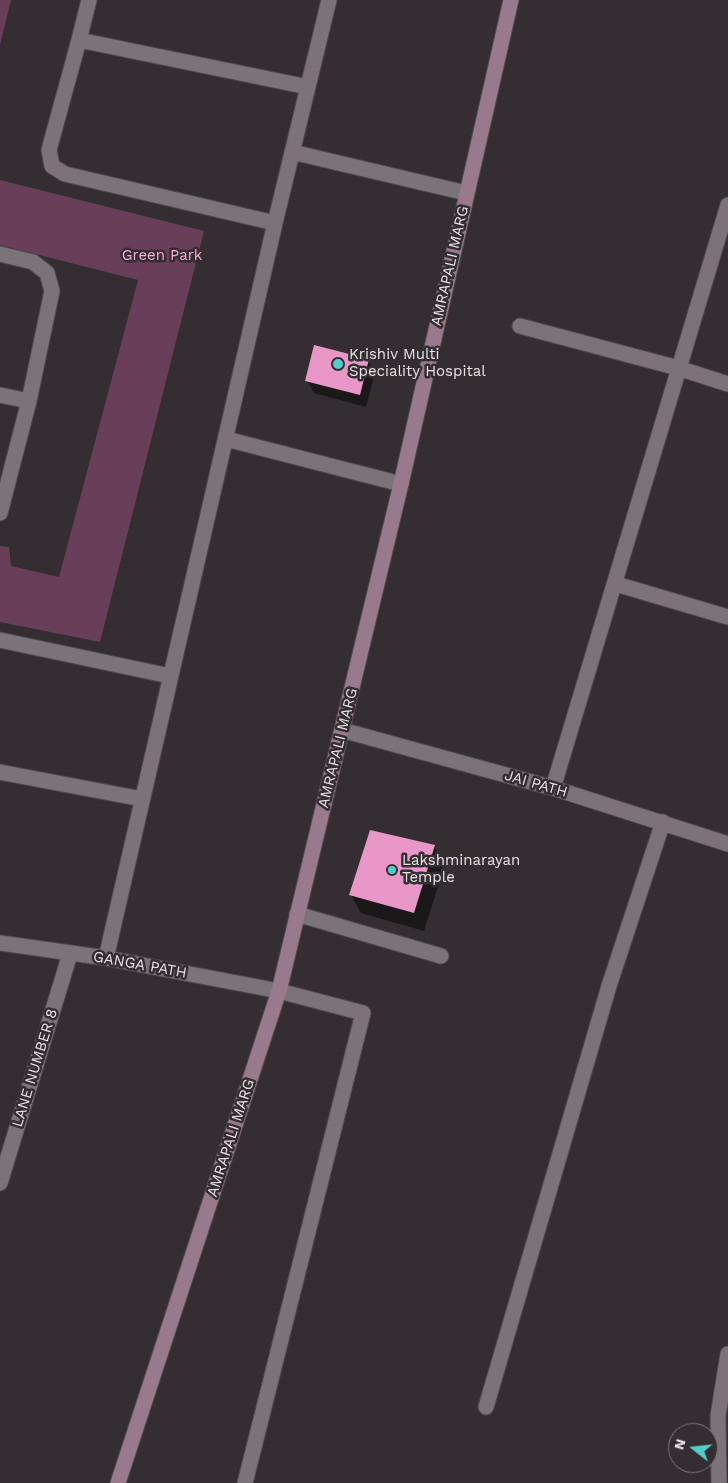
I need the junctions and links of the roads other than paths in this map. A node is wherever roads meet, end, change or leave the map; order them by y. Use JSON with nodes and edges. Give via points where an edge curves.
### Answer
{"nodes":[{"id":1,"x":88,"y":0,"type":"edge"},
{"id":2,"x":329,"y":0,"type":"edge"},
{"id":3,"x":511,"y":0,"type":"edge"},
{"id":4,"x":79,"y":40,"type":"junction"},
{"id":5,"x":308,"y":87,"type":"junction"},
{"id":6,"x":292,"y":152,"type":"junction"},
{"id":7,"x":466,"y":194,"type":"junction"},
{"id":8,"x":728,"y":205,"type":"edge"},
{"id":9,"x":275,"y":223,"type":"junction"},
{"id":10,"x":0,"y":254,"type":"edge"},
{"id":11,"x":520,"y":326,"type":"dead end"},
{"id":12,"x":678,"y":368,"type":"junction"},
{"id":13,"x":728,"y":384,"type":"edge"},
{"id":14,"x":0,"y":395,"type":"edge"},
{"id":15,"x":29,"y":402,"type":"junction"},
{"id":16,"x":226,"y":439,"type":"junction"},
{"id":17,"x":401,"y":484,"type":"junction"},
{"id":18,"x":0,"y":513,"type":"edge"},
{"id":19,"x":616,"y":584,"type":"junction"},
{"id":20,"x":728,"y":617,"type":"edge"},
{"id":21,"x":0,"y":640,"type":"edge"},
{"id":22,"x":170,"y":676,"type":"junction"},
{"id":23,"x":342,"y":730,"type":"junction"},
{"id":24,"x":0,"y":772,"type":"edge"},
{"id":25,"x":553,"y":788,"type":"junction"},
{"id":26,"x":142,"y":799,"type":"junction"},
{"id":27,"x":663,"y":822,"type":"junction"},
{"id":28,"x":728,"y":844,"type":"edge"},
{"id":29,"x":298,"y":914,"type":"junction"},
{"id":30,"x":0,"y":942,"type":"edge"},
{"id":31,"x":70,"y":954,"type":"junction"},
{"id":32,"x":441,"y":956,"type":"dead end"},
{"id":33,"x":106,"y":958,"type":"junction"},
{"id":34,"x":279,"y":990,"type":"junction"},
{"id":35,"x":0,"y":1183,"type":"edge"},
{"id":36,"x":728,"y":1354,"type":"edge"},
{"id":37,"x":486,"y":1407,"type":"dead end"},
{"id":38,"x":118,"y":1483,"type":"edge"},
{"id":39,"x":245,"y":1483,"type":"edge"},
{"id":40,"x":719,"y":1483,"type":"edge"}],
"edges":[{"from":1,"to":4,"type":"street"},
{"from":2,"to":5,"type":"street"},
{"from":3,"to":7,"type":"street","name":"AMRAPALI MARG"},
{"from":4,"to":5,"type":"street"},
{"from":4,"to":9,"type":"street","via":[[49,150],[52,166],[65,174]]},
{"from":5,"to":6,"type":"street"},
{"from":6,"to":7,"type":"street"},
{"from":6,"to":9,"type":"street"},
{"from":7,"to":17,"type":"street","name":"AMRAPALI MARG"},
{"from":8,"to":12,"type":"street"},
{"from":9,"to":16,"type":"street"},
{"from":10,"to":15,"type":"street","via":[[33,262],[47,273],[52,291]]},
{"from":11,"to":12,"type":"street"},
{"from":12,"to":13,"type":"street"},
{"from":12,"to":19,"type":"street"},
{"from":14,"to":15,"type":"street"},
{"from":15,"to":18,"type":"street"},
{"from":16,"to":17,"type":"street"},
{"from":16,"to":22,"type":"street"},
{"from":17,"to":23,"type":"street","name":"AMRAPALI MARG"},
{"from":19,"to":20,"type":"street"},
{"from":19,"to":25,"type":"street"},
{"from":21,"to":22,"type":"street"},
{"from":22,"to":26,"type":"street"},
{"from":23,"to":25,"type":"street","name":"JAI PATH"},
{"from":23,"to":29,"type":"street","name":"AMRAPALI MARG"},
{"from":24,"to":26,"type":"street"},
{"from":25,"to":27,"type":"street","name":"JAI PATH"},
{"from":26,"to":33,"type":"street"},
{"from":27,"to":28,"type":"street","name":"JAI PATH"},
{"from":27,"to":37,"type":"street","via":[[609,986]]},
{"from":29,"to":32,"type":"street"},
{"from":29,"to":34,"type":"street","name":"AMRAPALI MARG"},
{"from":30,"to":31,"type":"street","name":"GANGA PATH"},
{"from":31,"to":33,"type":"street","name":"GANGA PATH"},
{"from":31,"to":35,"type":"street","name":"LANE NUMBER 8"},
{"from":33,"to":34,"type":"street","name":"GANGA PATH"},
{"from":34,"to":38,"type":"street","name":"AMRAPALI MARG"},
{"from":34,"to":39,"type":"street","name":"GANGA PATH","via":[[363,1013]]},
{"from":36,"to":40,"type":"street","via":[[718,1416]]}]}
